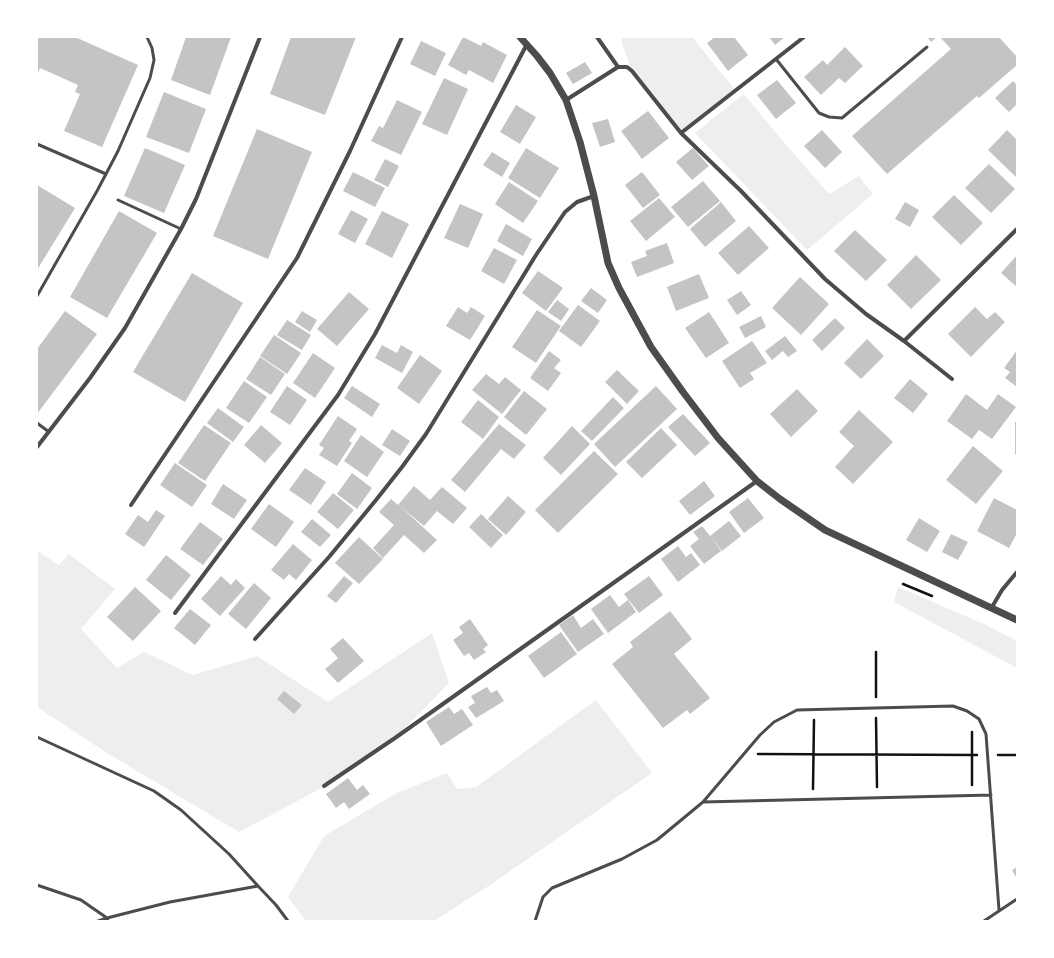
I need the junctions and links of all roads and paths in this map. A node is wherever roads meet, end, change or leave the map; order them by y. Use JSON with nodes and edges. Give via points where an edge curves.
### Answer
{"nodes":[{"id":1,"x":147,"y":37,"type":"edge"},
{"id":2,"x":260,"y":37,"type":"edge"},
{"id":3,"x":402,"y":37,"type":"edge"},
{"id":4,"x":520,"y":37,"type":"edge"},
{"id":5,"x":597,"y":37,"type":"edge"},
{"id":6,"x":804,"y":37,"type":"edge"},
{"id":7,"x":527,"y":44,"type":"junction"},
{"id":8,"x":927,"y":47,"type":"dead end"},
{"id":9,"x":776,"y":59,"type":"junction"},
{"id":10,"x":618,"y":67,"type":"junction"},
{"id":11,"x":566,"y":100,"type":"junction"},
{"id":12,"x":681,"y":133,"type":"junction"},
{"id":13,"x":37,"y":144,"type":"edge"},
{"id":14,"x":106,"y":174,"type":"junction"},
{"id":15,"x":594,"y":196,"type":"junction"},
{"id":16,"x":118,"y":200,"type":"dead end"},
{"id":17,"x":181,"y":229,"type":"junction"},
{"id":18,"x":1017,"y":229,"type":"edge"},
{"id":19,"x":37,"y":296,"type":"edge"},
{"id":20,"x":904,"y":341,"type":"junction"},
{"id":21,"x":952,"y":379,"type":"dead end"},
{"id":22,"x":37,"y":423,"type":"edge"},
{"id":23,"x":49,"y":432,"type":"junction"},
{"id":24,"x":37,"y":448,"type":"edge"},
{"id":25,"x":757,"y":481,"type":"junction"},
{"id":26,"x":131,"y":505,"type":"dead end"},
{"id":27,"x":1017,"y":572,"type":"edge"},
{"id":28,"x":992,"y":607,"type":"junction"},
{"id":29,"x":175,"y":613,"type":"dead end"},
{"id":30,"x":1017,"y":620,"type":"edge"},
{"id":31,"x":255,"y":639,"type":"dead end"},
{"id":32,"x":876,"y":652,"type":"dead end"},
{"id":33,"x":876,"y":708,"type":"junction"},
{"id":34,"x":815,"y":710,"type":"junction"},
{"id":35,"x":972,"y":728,"type":"dead end"},
{"id":36,"x":37,"y":737,"type":"edge"},
{"id":37,"x":744,"y":754,"type":"junction"},
{"id":38,"x":814,"y":754,"type":"junction"},
{"id":39,"x":876,"y":754,"type":"junction"},
{"id":40,"x":972,"y":755,"type":"junction"},
{"id":41,"x":988,"y":755,"type":"junction"},
{"id":42,"x":1017,"y":755,"type":"edge"},
{"id":43,"x":324,"y":786,"type":"dead end"},
{"id":44,"x":991,"y":795,"type":"junction"},
{"id":45,"x":972,"y":796,"type":"junction"},
{"id":46,"x":877,"y":798,"type":"junction"},
{"id":47,"x":812,"y":799,"type":"junction"},
{"id":48,"x":703,"y":802,"type":"junction"},
{"id":49,"x":37,"y":885,"type":"edge"},
{"id":50,"x":258,"y":886,"type":"junction"},
{"id":51,"x":1017,"y":899,"type":"edge"},
{"id":52,"x":999,"y":910,"type":"junction"},
{"id":53,"x":108,"y":920,"type":"edge"},
{"id":54,"x":98,"y":921,"type":"edge"},
{"id":55,"x":288,"y":921,"type":"edge"},
{"id":56,"x":535,"y":921,"type":"edge"},
{"id":57,"x":984,"y":921,"type":"edge"}],
"edges":[{"from":1,"to":14,"type":"lane","via":[[154,60],[150,78]]},
{"from":2,"to":17,"type":"street","via":[[196,199]]},
{"from":3,"to":26,"type":"street","via":[[297,258]]},
{"from":4,"to":7,"type":"street"},
{"from":5,"to":10,"type":"street"},
{"from":6,"to":9,"type":"street"},
{"from":7,"to":11,"type":"street","via":[[550,73]]},
{"from":7,"to":29,"type":"street","via":[[374,334],[338,395]]},
{"from":8,"to":9,"type":"lane","via":[[842,118],[819,113]]},
{"from":9,"to":12,"type":"street"},
{"from":10,"to":11,"type":"street"},
{"from":10,"to":12,"type":"street","via":[[627,67],[632,71]]},
{"from":11,"to":15,"type":"street"},
{"from":12,"to":20,"type":"street","via":[[825,279],[866,314]]},
{"from":13,"to":14,"type":"lane"},
{"from":14,"to":19,"type":"lane"},
{"from":15,"to":25,"type":"street","via":[[608,263],[640,329],[718,438]]},
{"from":15,"to":31,"type":"street","via":[[577,202],[565,212],[426,434],[329,557]]},
{"from":16,"to":17,"type":"lane"},
{"from":17,"to":23,"type":"street","via":[[125,328]]},
{"from":18,"to":20,"type":"street"},
{"from":20,"to":21,"type":"street"},
{"from":22,"to":23,"type":"lane"},
{"from":23,"to":24,"type":"street"},
{"from":25,"to":28,"type":"street","via":[[830,533]]},
{"from":25,"to":43,"type":"street"},
{"from":27,"to":28,"type":"street"},
{"from":28,"to":30,"type":"street"},
{"from":32,"to":33,"type":"path"},
{"from":33,"to":34,"type":"lane"},
{"from":33,"to":39,"type":"path"},
{"from":33,"to":41,"type":"lane","via":[[953,706],[967,711],[979,718],[986,734]]},
{"from":34,"to":37,"type":"lane","via":[[797,710],[774,722]]},
{"from":34,"to":38,"type":"path"},
{"from":35,"to":40,"type":"path"},
{"from":36,"to":50,"type":"lane","via":[[154,791],[181,810],[213,839]]},
{"from":37,"to":38,"type":"path"},
{"from":37,"to":48,"type":"lane"},
{"from":38,"to":39,"type":"path"},
{"from":38,"to":47,"type":"path"},
{"from":39,"to":40,"type":"path"},
{"from":39,"to":46,"type":"path"},
{"from":40,"to":41,"type":"path"},
{"from":40,"to":45,"type":"path"},
{"from":41,"to":42,"type":"path"},
{"from":41,"to":44,"type":"lane"},
{"from":44,"to":45,"type":"lane"},
{"from":44,"to":52,"type":"lane"},
{"from":45,"to":46,"type":"lane"},
{"from":46,"to":47,"type":"lane"},
{"from":47,"to":48,"type":"lane"},
{"from":48,"to":56,"type":"lane","via":[[656,840],[622,859],[552,888],[543,897]]},
{"from":49,"to":53,"type":"lane","via":[[81,900]]},
{"from":50,"to":53,"type":"lane","via":[[170,902]]},
{"from":50,"to":55,"type":"lane"},
{"from":51,"to":52,"type":"lane"},
{"from":52,"to":57,"type":"lane"},
{"from":53,"to":54,"type":"lane"}]}
